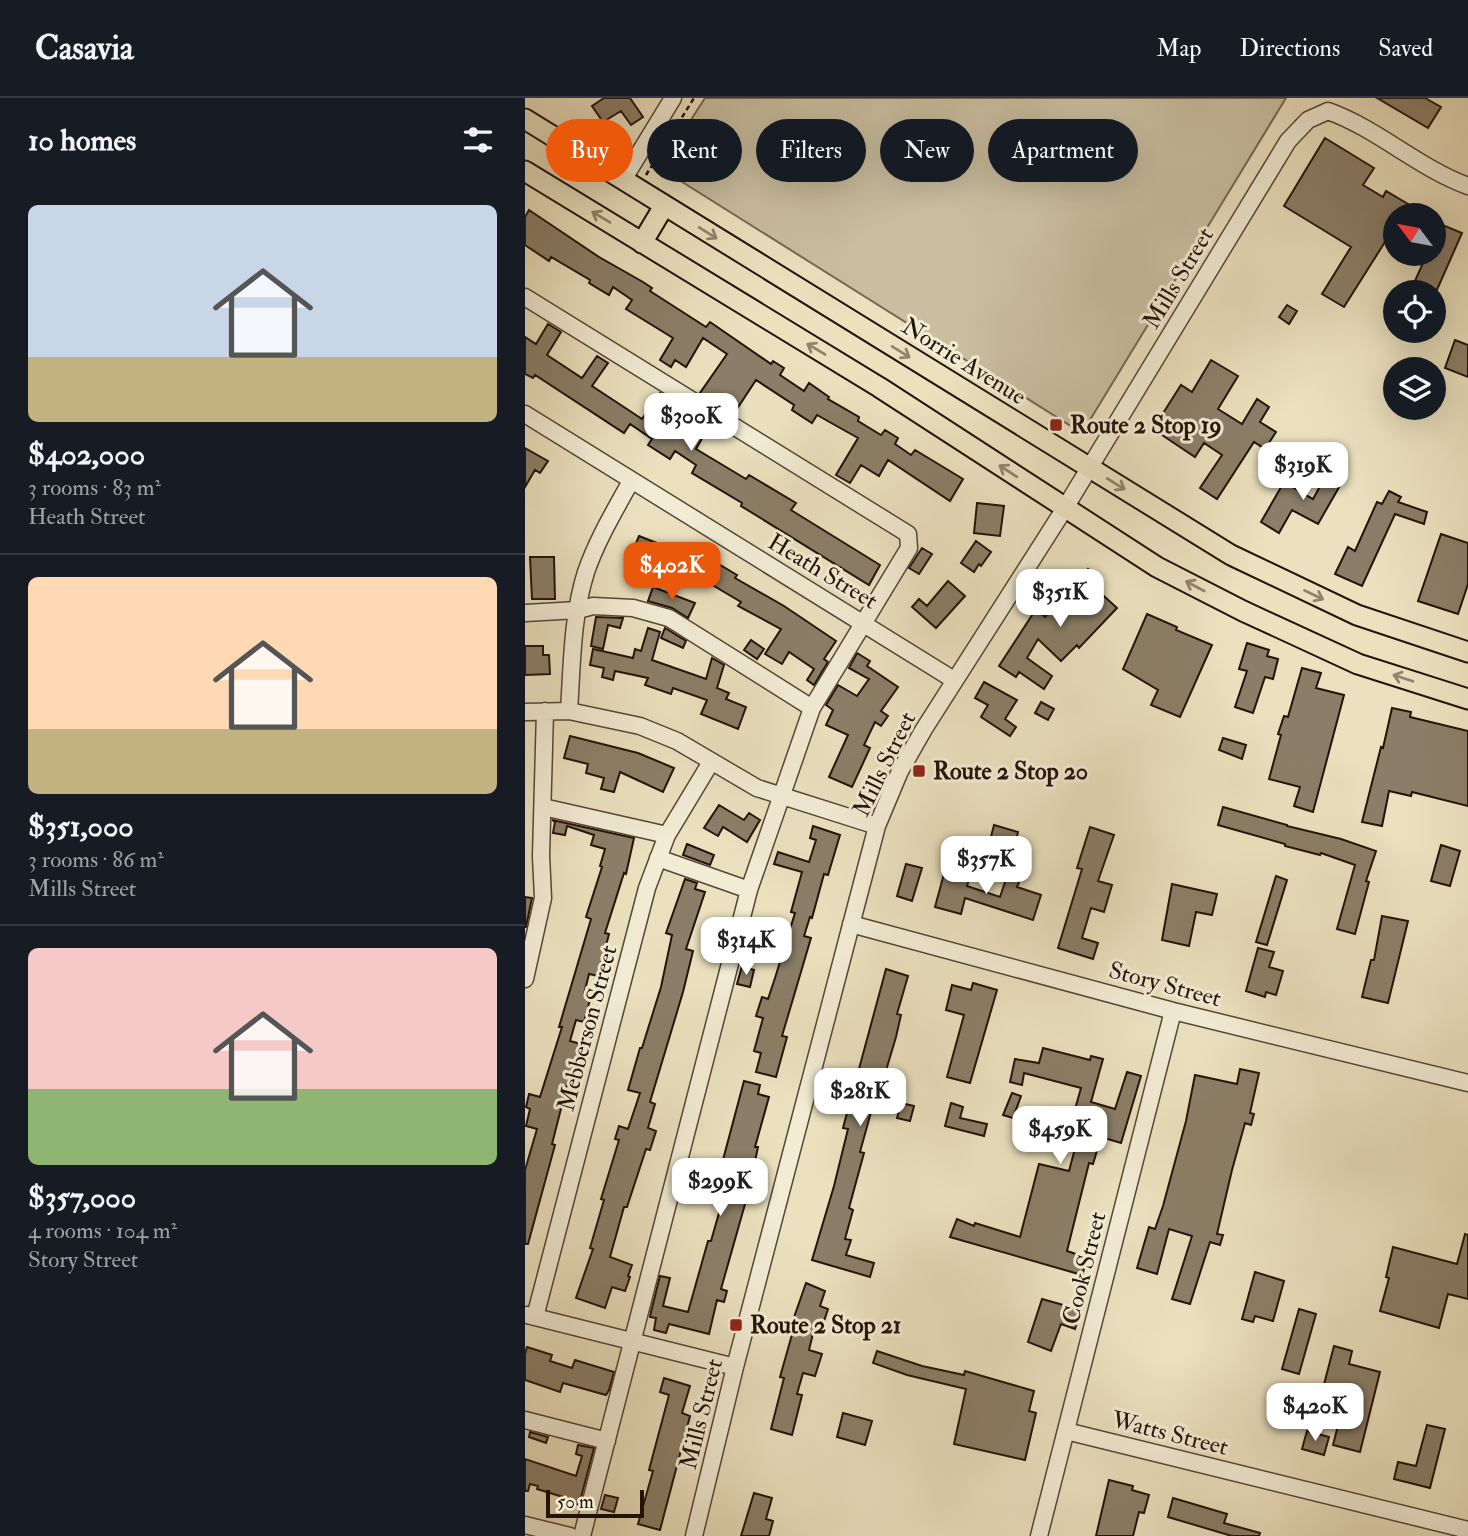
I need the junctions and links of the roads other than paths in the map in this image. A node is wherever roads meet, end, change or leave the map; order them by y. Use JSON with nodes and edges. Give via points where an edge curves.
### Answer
{"nodes":[{"id":1,"x":673,"y":98,"type":"edge"},
{"id":2,"x":525,"y":119,"type":"edge"},
{"id":3,"x":525,"y":171,"type":"edge"},
{"id":4,"x":630,"y":185,"type":"junction"},
{"id":5,"x":1468,"y":186,"type":"edge"},
{"id":6,"x":664,"y":206,"type":"junction"},
{"id":7,"x":642,"y":243,"type":"junction"},
{"id":8,"x":525,"y":297,"type":"edge"},
{"id":9,"x":525,"y":414,"type":"edge"},
{"id":10,"x":1090,"y":467,"type":"junction"},
{"id":11,"x":631,"y":481,"type":"junction"},
{"id":12,"x":1065,"y":508,"type":"junction"},
{"id":13,"x":578,"y":610,"type":"junction"},
{"id":14,"x":525,"y":614,"type":"edge"},
{"id":15,"x":864,"y":622,"type":"junction"},
{"id":16,"x":1468,"y":652,"type":"edge"},
{"id":17,"x":954,"y":680,"type":"junction"},
{"id":18,"x":1468,"y":699,"type":"edge"},
{"id":19,"x":813,"y":708,"type":"junction"},
{"id":20,"x":545,"y":711,"type":"junction"},
{"id":21,"x":569,"y":711,"type":"junction"},
{"id":22,"x":525,"y":712,"type":"edge"},
{"id":23,"x":711,"y":762,"type":"junction"},
{"id":24,"x":781,"y":797,"type":"junction"},
{"id":25,"x":543,"y":807,"type":"junction"},
{"id":26,"x":877,"y":825,"type":"junction"},
{"id":27,"x":667,"y":835,"type":"junction"},
{"id":28,"x":658,"y":858,"type":"junction"},
{"id":29,"x":749,"y":890,"type":"junction"},
{"id":30,"x":851,"y":924,"type":"junction"},
{"id":31,"x":525,"y":979,"type":"edge"},
{"id":32,"x":1173,"y":1011,"type":"junction"},
{"id":33,"x":1468,"y":1083,"type":"edge"},
{"id":34,"x":530,"y":1316,"type":"edge"},
{"id":35,"x":633,"y":1342,"type":"junction"},
{"id":36,"x":735,"y":1367,"type":"junction"},
{"id":37,"x":525,"y":1420,"type":"edge"},
{"id":38,"x":1066,"y":1431,"type":"junction"},
{"id":39,"x":607,"y":1441,"type":"junction"},
{"id":40,"x":525,"y":1525,"type":"edge"},
{"id":41,"x":1468,"y":1530,"type":"edge"},
{"id":42,"x":570,"y":1536,"type":"edge"},
{"id":43,"x":582,"y":1536,"type":"edge"},
{"id":44,"x":694,"y":1536,"type":"edge"},
{"id":45,"x":1039,"y":1536,"type":"edge"}],
"edges":[{"from":1,"to":4,"type":"street"},
{"from":2,"to":4,"type":"main road","name":"Norrie Avenue"},
{"from":7,"to":3,"type":"main road","one_way":true},
{"from":4,"to":6,"type":"main road","name":"Norrie Avenue"},
{"from":5,"to":10,"type":"street","name":"Mills Street","via":[[1441,176],[1348,118],[1328,111],[1308,120],[1288,141]]},
{"from":6,"to":7,"type":"main road"},
{"from":6,"to":10,"type":"main road","name":"Norrie Avenue","one_way":true},
{"from":12,"to":7,"type":"main road","one_way":true,"via":[[879,387]]},
{"from":8,"to":15,"type":"street","via":[[908,534],[909,548]]},
{"from":9,"to":11,"type":"street","name":"Heath Street"},
{"from":10,"to":12,"type":"street","name":"Mills Street"},
{"from":10,"to":16,"type":"main road","name":"Norrie Avenue","one_way":true,"via":[[1231,555],[1357,615]]},
{"from":11,"to":13,"type":"street","via":[[587,571]]},
{"from":11,"to":15,"type":"street","name":"Heath Street"},
{"from":12,"to":17,"type":"street","name":"Mills Street"},
{"from":18,"to":12,"type":"main road","one_way":true,"via":[[1358,664],[1243,611],[1157,567]]},
{"from":13,"to":14,"type":"street"},
{"from":13,"to":19,"type":"street","via":[[633,608],[669,618]]},
{"from":13,"to":21,"type":"street"},
{"from":15,"to":17,"type":"street","name":"Heath Street"},
{"from":15,"to":19,"type":"street"},
{"from":17,"to":26,"type":"street","name":"Mills Street","via":[[900,771]]},
{"from":19,"to":24,"type":"street"},
{"from":20,"to":21,"type":"street"},
{"from":20,"to":22,"type":"street"},
{"from":20,"to":25,"type":"street"},
{"from":21,"to":23,"type":"street","via":[[640,726]]},
{"from":23,"to":24,"type":"street"},
{"from":23,"to":27,"type":"street","name":"Mebberson Street"},
{"from":24,"to":26,"type":"street"},
{"from":24,"to":29,"type":"street"},
{"from":25,"to":27,"type":"street"},
{"from":25,"to":31,"type":"street","via":[[543,898]]},
{"from":26,"to":30,"type":"street","name":"Mills Street"},
{"from":27,"to":28,"type":"street","name":"Mebberson Street"},
{"from":28,"to":29,"type":"street"},
{"from":28,"to":34,"type":"street","name":"Mebberson Street"},
{"from":29,"to":35,"type":"street"},
{"from":30,"to":32,"type":"street","name":"Story Street"},
{"from":30,"to":36,"type":"street","name":"Mills Street"},
{"from":32,"to":33,"type":"street","name":"Story Street"},
{"from":32,"to":38,"type":"street","name":"Cook Street"},
{"from":34,"to":35,"type":"street"},
{"from":35,"to":36,"type":"street"},
{"from":35,"to":39,"type":"street"},
{"from":36,"to":44,"type":"street","name":"Mills Street"},
{"from":37,"to":39,"type":"street"},
{"from":38,"to":41,"type":"street","name":"Watts Street"},
{"from":38,"to":45,"type":"street","name":"Cook Street"},
{"from":39,"to":43,"type":"street"},
{"from":40,"to":42,"type":"street"}]}
